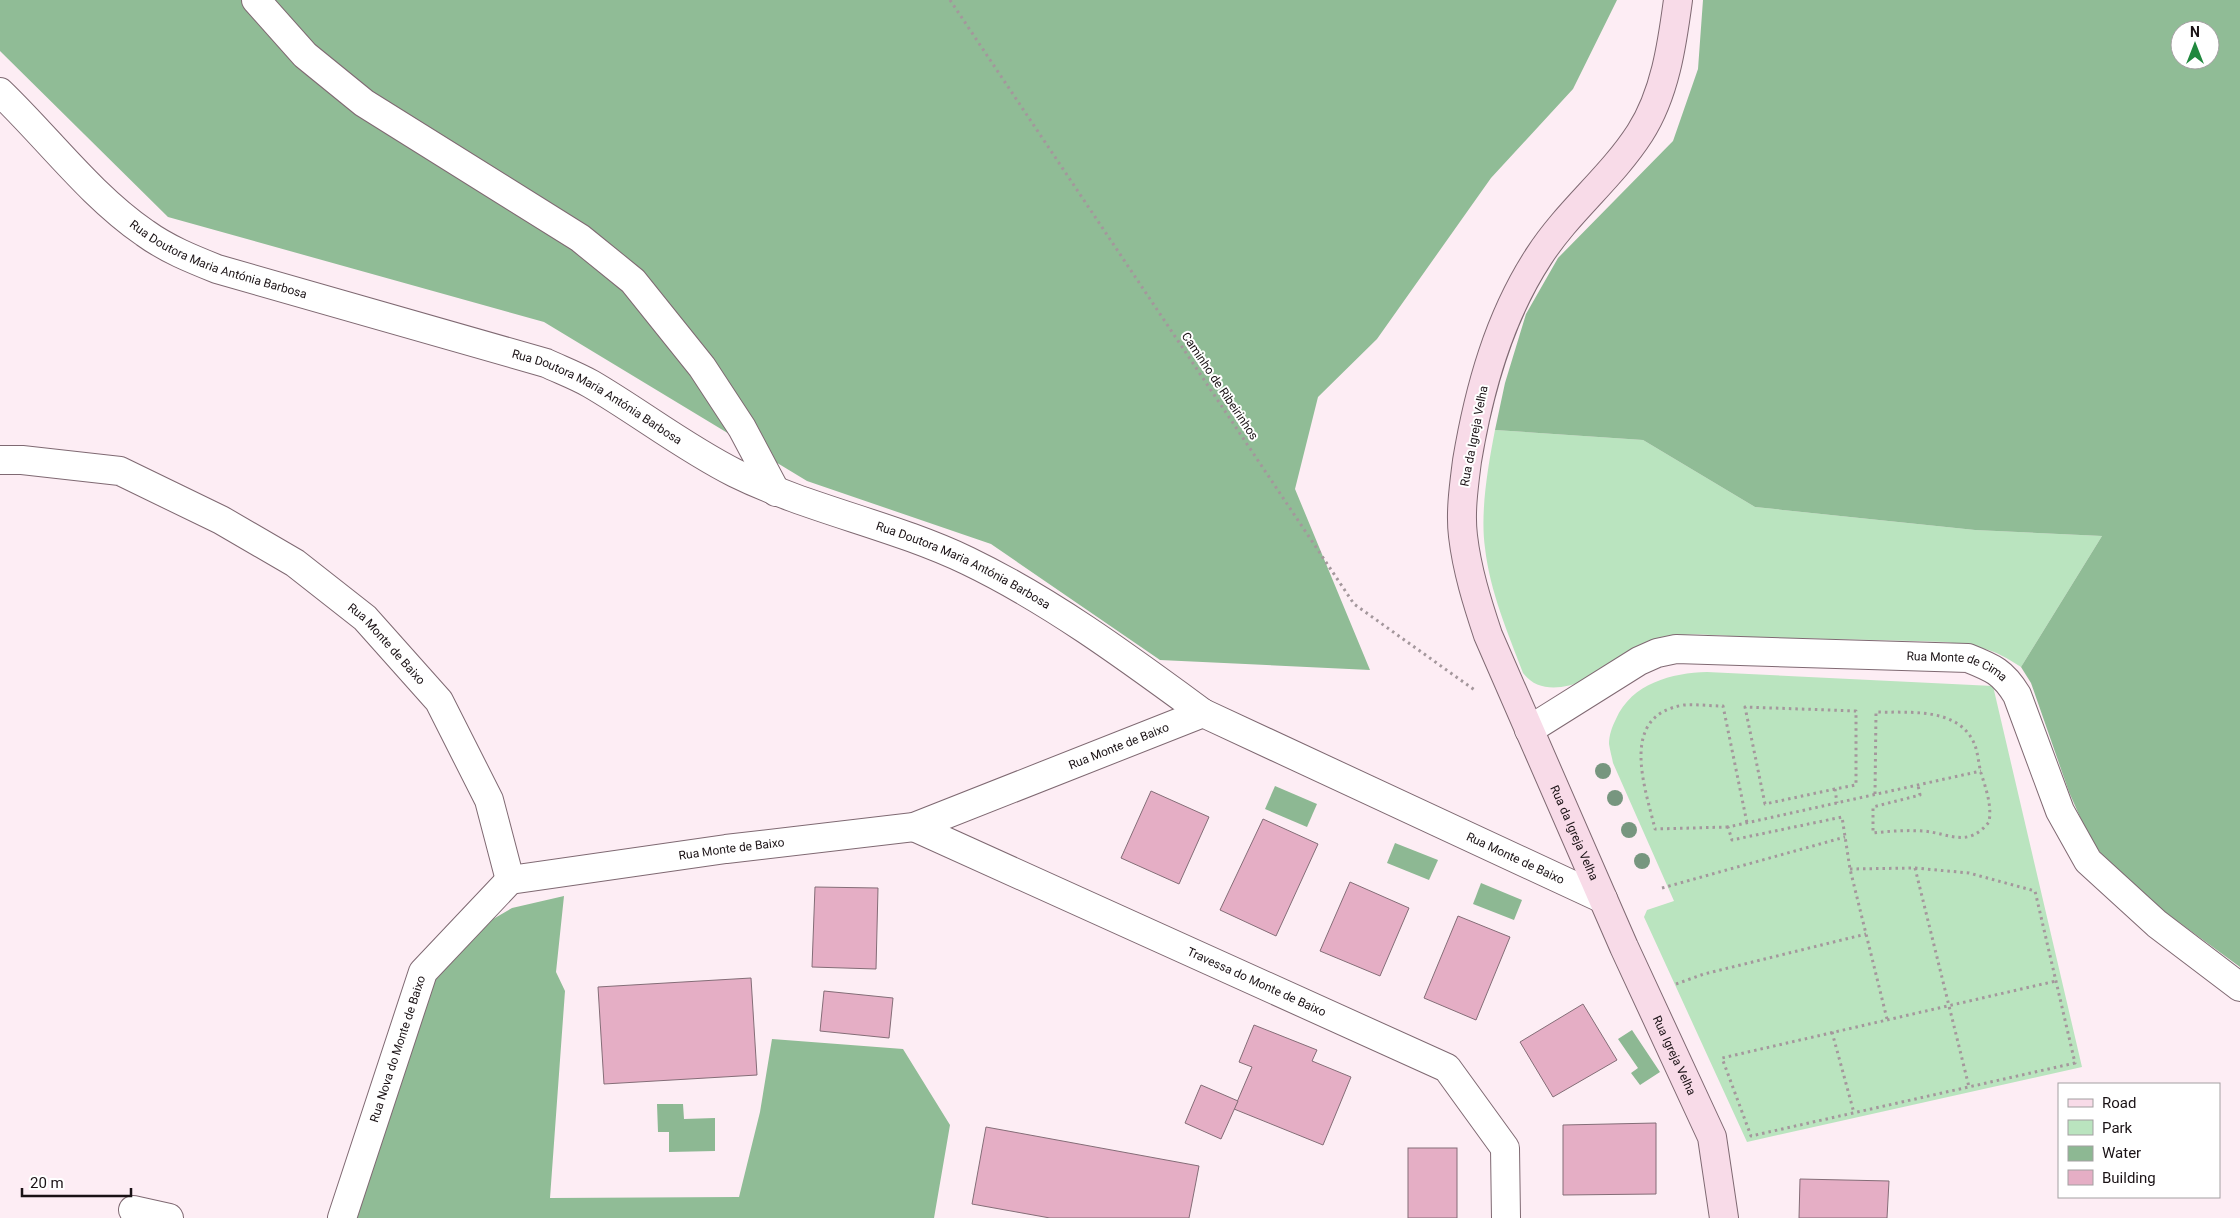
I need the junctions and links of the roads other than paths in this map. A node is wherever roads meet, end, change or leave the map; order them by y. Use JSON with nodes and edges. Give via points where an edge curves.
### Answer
{"nodes":[{"id":1,"x":256,"y":0,"type":"edge"},
{"id":2,"x":1678,"y":0,"type":"edge"},
{"id":3,"x":0,"y":92,"type":"edge"},
{"id":4,"x":0,"y":104,"type":"edge"},
{"id":5,"x":30,"y":121,"type":"junction"},
{"id":6,"x":0,"y":460,"type":"edge"},
{"id":7,"x":776,"y":492,"type":"junction"},
{"id":8,"x":1203,"y":713,"type":"junction"},
{"id":9,"x":1529,"y":730,"type":"junction"},
{"id":10,"x":914,"y":828,"type":"junction"},
{"id":11,"x":510,"y":880,"type":"junction"},
{"id":12,"x":1603,"y":899,"type":"junction"},
{"id":13,"x":2240,"y":988,"type":"edge"},
{"id":14,"x":133,"y":1210,"type":"dead end"},
{"id":15,"x":169,"y":1218,"type":"edge"},
{"id":16,"x":342,"y":1218,"type":"edge"},
{"id":17,"x":1506,"y":1218,"type":"edge"},
{"id":18,"x":1724,"y":1218,"type":"edge"}],
"edges":[{"from":1,"to":7,"type":"street","via":[[305,55],[364,103],[580,238],[633,281],[702,366],[742,428]]},
{"from":2,"to":9,"type":"street","name":"Rua da Igreja Velha","via":[[1661,89],[1640,133],[1545,247],[1516,293],[1481,390],[1470,443],[1464,487],[1463,534],[1471,581],[1488,635]]},
{"from":3,"to":5,"type":"street","name":"Rua Doutora Maria Antónia Barbosa"},
{"from":4,"to":5,"type":"street"},
{"from":5,"to":7,"type":"street","name":"Rua Doutora Maria Antónia Barbosa","via":[[97,192],[144,233],[179,254],[226,272],[546,363],[589,383],[735,473]]},
{"from":6,"to":11,"type":"street","name":"Rua Monte de Baixo","via":[[120,471],[222,520],[295,564],[365,618],[439,701],[489,800]]},
{"from":7,"to":8,"type":"street","name":"Rua Doutora Maria Antónia Barbosa","via":[[911,537],[983,569],[1044,604]]},
{"from":8,"to":10,"type":"street","name":"Rua Monte de Baixo"},
{"from":8,"to":12,"type":"street","name":"Rua Monte de Baixo"},
{"from":9,"to":12,"type":"street","name":"Rua da Igreja Velha"},
{"from":9,"to":13,"type":"street","name":"Rua Monte de Cima","via":[[1639,661],[1676,649],[1968,658],[2006,678],[2017,695],[2060,811],[2088,861],[2157,924]]},
{"from":10,"to":11,"type":"street","name":"Rua Monte de Baixo","via":[[726,849]]},
{"from":10,"to":17,"type":"street","name":"Travessa do Monte de Baixo","via":[[1447,1068],[1505,1148]]},
{"from":11,"to":16,"type":"street","name":"Rua Nova do Monte de Baixo","via":[[423,972]]},
{"from":12,"to":18,"type":"street","name":"Rua Igreja Velha","via":[[1712,1137]]},
{"from":14,"to":15,"type":"street"}]}
